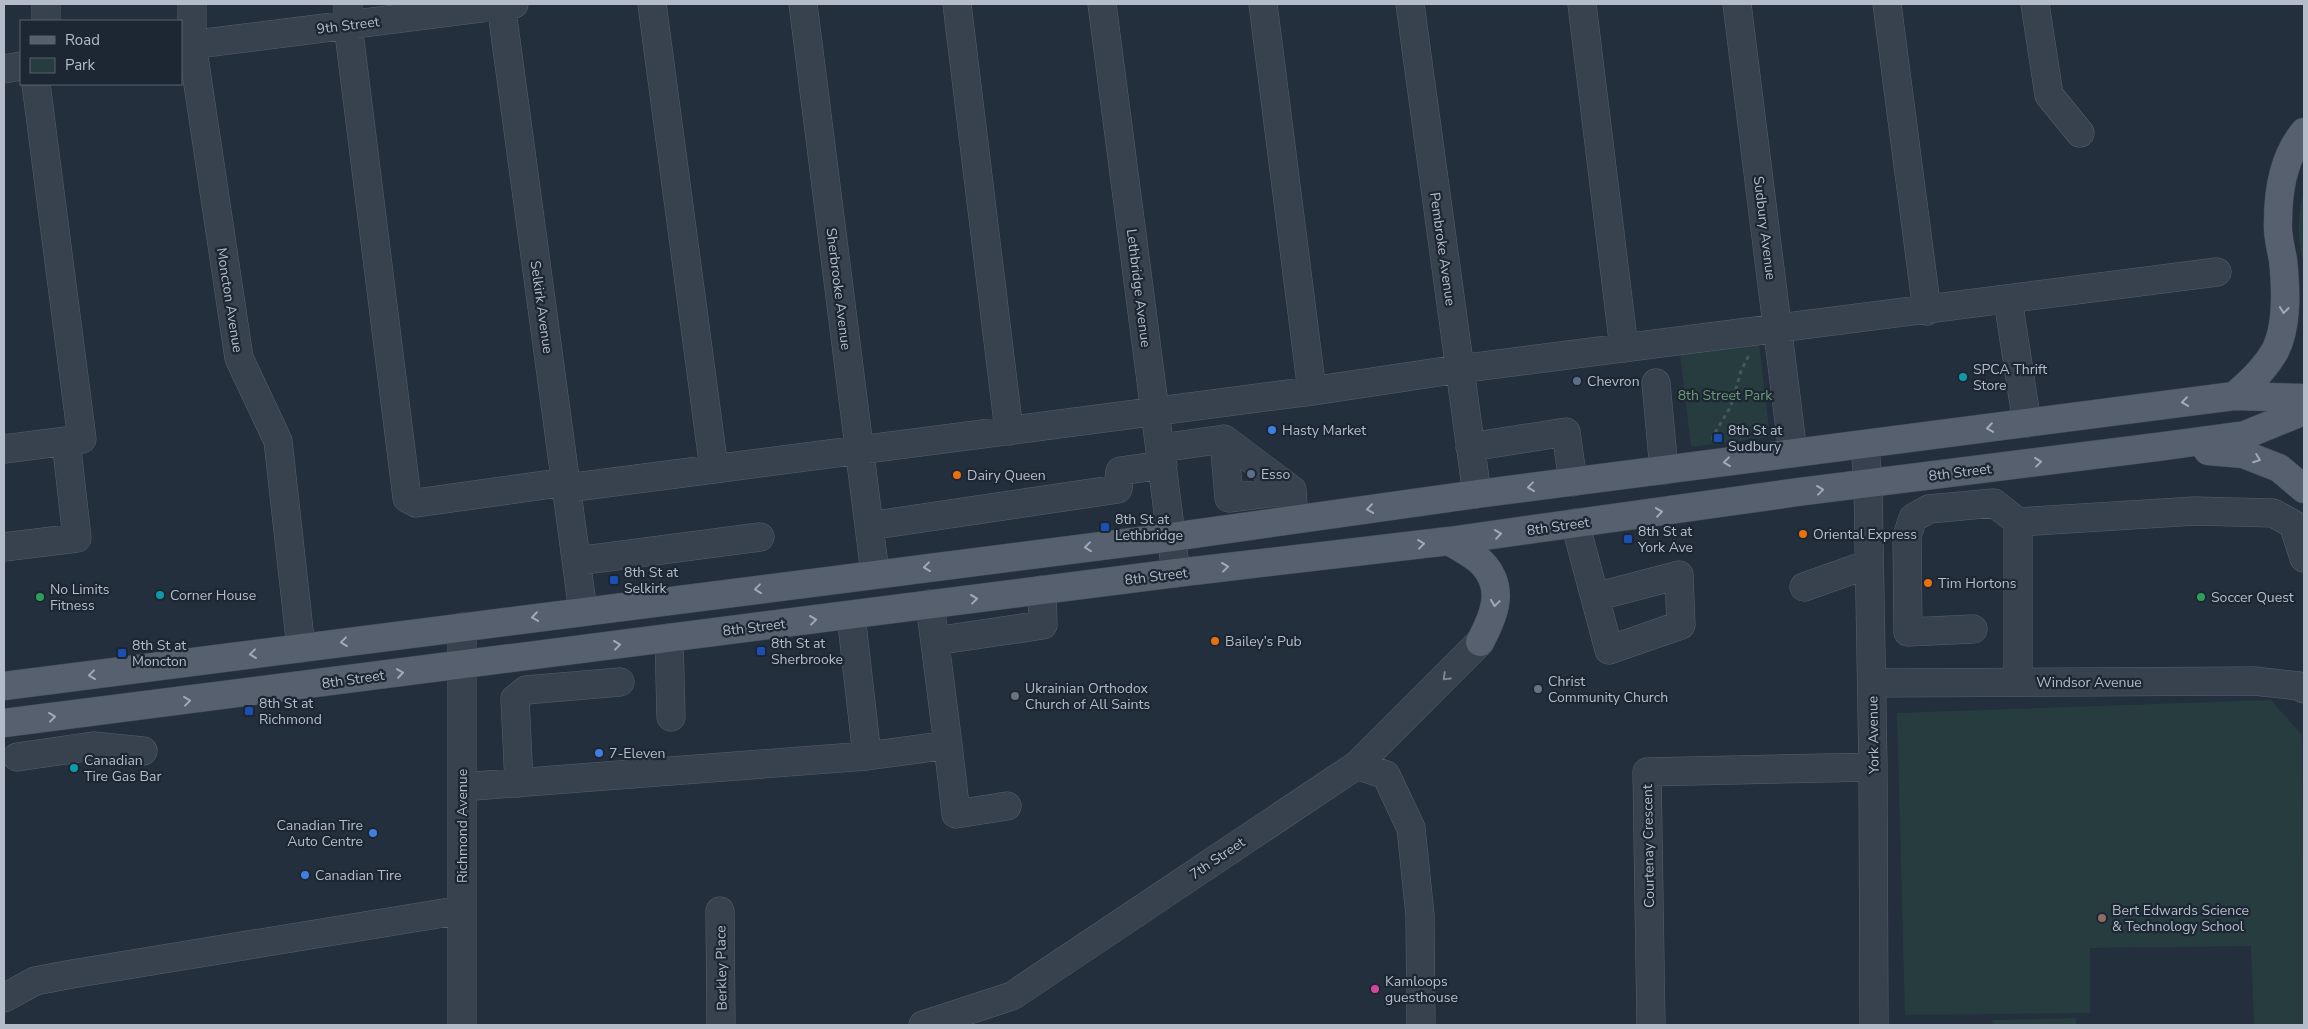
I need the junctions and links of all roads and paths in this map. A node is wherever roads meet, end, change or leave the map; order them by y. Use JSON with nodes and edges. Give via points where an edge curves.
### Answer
{"nodes":[{"id":1,"x":46,"y":4,"type":"edge"},
{"id":2,"x":192,"y":4,"type":"edge"},
{"id":3,"x":505,"y":4,"type":"edge"},
{"id":4,"x":652,"y":4,"type":"edge"},
{"id":5,"x":803,"y":4,"type":"edge"},
{"id":6,"x":957,"y":4,"type":"edge"},
{"id":7,"x":1102,"y":4,"type":"edge"},
{"id":8,"x":1263,"y":4,"type":"edge"},
{"id":9,"x":1410,"y":4,"type":"edge"},
{"id":10,"x":1582,"y":4,"type":"edge"},
{"id":11,"x":1737,"y":4,"type":"edge"},
{"id":12,"x":1887,"y":4,"type":"edge"},
{"id":13,"x":2034,"y":4,"type":"edge"},
{"id":14,"x":348,"y":14,"type":"edge"},
{"id":15,"x":46,"y":20,"type":"edge"},
{"id":16,"x":187,"y":45,"type":"edge"},
{"id":17,"x":20,"y":66,"type":"edge"},
{"id":18,"x":4,"y":69,"type":"edge"},
{"id":19,"x":36,"y":85,"type":"edge"},
{"id":20,"x":2304,"y":132,"type":"edge"},
{"id":21,"x":2080,"y":133,"type":"dead end"},
{"id":22,"x":2283,"y":261,"type":"junction"},
{"id":23,"x":2217,"y":272,"type":"dead end"},
{"id":24,"x":2304,"y":292,"type":"edge"},
{"id":25,"x":2008,"y":300,"type":"junction"},
{"id":26,"x":1926,"y":311,"type":"junction"},
{"id":27,"x":1765,"y":330,"type":"junction"},
{"id":28,"x":1624,"y":348,"type":"junction"},
{"id":29,"x":1459,"y":369,"type":"junction"},
{"id":30,"x":1656,"y":383,"type":"dead end"},
{"id":31,"x":1312,"y":391,"type":"junction"},
{"id":32,"x":2234,"y":396,"type":"junction"},
{"id":33,"x":2304,"y":398,"type":"edge"},
{"id":34,"x":1156,"y":411,"type":"junction"},
{"id":35,"x":2304,"y":411,"type":"edge"},
{"id":36,"x":2028,"y":424,"type":"junction"},
{"id":37,"x":1009,"y":431,"type":"junction"},
{"id":38,"x":1224,"y":438,"type":"junction"},
{"id":39,"x":66,"y":441,"type":"junction"},
{"id":40,"x":1865,"y":445,"type":"junction"},
{"id":41,"x":1470,"y":447,"type":"junction"},
{"id":42,"x":2157,"y":448,"type":"junction"},
{"id":43,"x":4,"y":449,"type":"edge"},
{"id":44,"x":860,"y":451,"type":"junction"},
{"id":45,"x":1793,"y":453,"type":"junction"},
{"id":46,"x":1162,"y":457,"type":"junction"},
{"id":47,"x":1714,"y":464,"type":"junction"},
{"id":48,"x":714,"y":469,"type":"junction"},
{"id":49,"x":1664,"y":470,"type":"junction"},
{"id":50,"x":1573,"y":482,"type":"junction"},
{"id":51,"x":1868,"y":484,"type":"junction"},
{"id":52,"x":566,"y":485,"type":"junction"},
{"id":53,"x":1292,"y":490,"type":"junction"},
{"id":54,"x":2304,"y":490,"type":"edge"},
{"id":55,"x":1477,"y":494,"type":"junction"},
{"id":56,"x":1294,"y":519,"type":"junction"},
{"id":57,"x":2018,"y":522,"type":"junction"},
{"id":58,"x":1575,"y":524,"type":"junction"},
{"id":59,"x":869,"y":526,"type":"junction"},
{"id":60,"x":760,"y":537,"type":"dead end"},
{"id":61,"x":1172,"y":537,"type":"junction"},
{"id":62,"x":1449,"y":541,"type":"junction"},
{"id":63,"x":4,"y":547,"type":"edge"},
{"id":64,"x":2304,"y":558,"type":"edge"},
{"id":65,"x":577,"y":561,"type":"junction"},
{"id":66,"x":1869,"y":564,"type":"junction"},
{"id":67,"x":875,"y":573,"type":"junction"},
{"id":68,"x":1176,"y":573,"type":"junction"},
{"id":69,"x":1804,"y":587,"type":"dead end"},
{"id":70,"x":1042,"y":590,"type":"junction"},
{"id":71,"x":1595,"y":597,"type":"dead end"},
{"id":72,"x":930,"y":604,"type":"junction"},
{"id":73,"x":584,"y":611,"type":"junction"},
{"id":74,"x":851,"y":615,"type":"junction"},
{"id":75,"x":462,"y":627,"type":"junction"},
{"id":76,"x":1973,"y":628,"type":"dead end"},
{"id":77,"x":669,"y":638,"type":"junction"},
{"id":78,"x":935,"y":642,"type":"junction"},
{"id":79,"x":1480,"y":642,"type":"joint"},
{"id":80,"x":301,"y":648,"type":"junction"},
{"id":81,"x":568,"y":651,"type":"junction"},
{"id":82,"x":463,"y":664,"type":"junction"},
{"id":83,"x":620,"y":682,"type":"dead end"},
{"id":84,"x":2018,"y":682,"type":"junction"},
{"id":85,"x":1872,"y":683,"type":"junction"},
{"id":86,"x":4,"y":686,"type":"edge"},
{"id":87,"x":571,"y":686,"type":"junction"},
{"id":88,"x":2304,"y":689,"type":"edge"},
{"id":89,"x":672,"y":718,"type":"dead end"},
{"id":90,"x":4,"y":723,"type":"edge"},
{"id":91,"x":948,"y":745,"type":"junction"},
{"id":92,"x":143,"y":751,"type":"dead end"},
{"id":93,"x":867,"y":756,"type":"junction"},
{"id":94,"x":16,"y":757,"type":"dead end"},
{"id":95,"x":1357,"y":764,"type":"junction"},
{"id":96,"x":1873,"y":767,"type":"junction"},
{"id":97,"x":520,"y":783,"type":"junction"},
{"id":98,"x":462,"y":787,"type":"junction"},
{"id":99,"x":1007,"y":806,"type":"dead end"},
{"id":100,"x":462,"y":910,"type":"junction"},
{"id":101,"x":720,"y":911,"type":"dead end"},
{"id":102,"x":4,"y":998,"type":"edge"},
{"id":103,"x":462,"y":1025,"type":"edge"},
{"id":104,"x":721,"y":1025,"type":"edge"},
{"id":105,"x":923,"y":1025,"type":"edge"},
{"id":106,"x":1421,"y":1025,"type":"edge"},
{"id":107,"x":1650,"y":1025,"type":"edge"},
{"id":108,"x":1874,"y":1025,"type":"edge"}],
"edges":[{"from":1,"to":15,"type":"street"},
{"from":2,"to":16,"type":"street","name":"Moncton Avenue"},
{"from":3,"to":14,"type":"street","name":"9th Street"},
{"from":3,"to":52,"type":"street","name":"Selkirk Avenue"},
{"from":4,"to":48,"type":"street"},
{"from":5,"to":44,"type":"street","name":"Sherbrooke Avenue"},
{"from":6,"to":37,"type":"street"},
{"from":7,"to":34,"type":"street","name":"Lethbridge Avenue"},
{"from":8,"to":31,"type":"street"},
{"from":9,"to":29,"type":"street","name":"Pembroke Avenue"},
{"from":10,"to":28,"type":"street"},
{"from":11,"to":27,"type":"street","name":"Sudbury Avenue"},
{"from":12,"to":26,"type":"street"},
{"from":13,"to":21,"type":"street","via":[[2049,95]]},
{"from":14,"to":16,"type":"street","name":"9th Street"},
{"from":14,"to":52,"type":"street","via":[[407,498],[416,503]]},
{"from":16,"to":80,"type":"street","name":"Moncton Avenue","via":[[239,358],[278,440]]},
{"from":17,"to":18,"type":"street"},
{"from":19,"to":39,"type":"street","via":[[82,439]]},
{"from":20,"to":22,"type":"main road","via":[[2296,142],[2281,181],[2277,223]]},
{"from":22,"to":24,"type":"main road"},
{"from":22,"to":32,"type":"main road","one_way":true,"via":[[2285,301],[2283,326],[2276,349],[2253,381]]},
{"from":23,"to":25,"type":"street"},
{"from":25,"to":26,"type":"street"},
{"from":25,"to":36,"type":"street"},
{"from":26,"to":27,"type":"street"},
{"from":27,"to":28,"type":"street"},
{"from":27,"to":45,"type":"street","name":"Sudbury Avenue"},
{"from":27,"to":47,"type":"path","via":[[1741,371],[1731,406],[1713,436]]},
{"from":28,"to":29,"type":"street"},
{"from":29,"to":31,"type":"street"},
{"from":29,"to":41,"type":"street","name":"Pembroke Avenue"},
{"from":30,"to":49,"type":"street"},
{"from":31,"to":34,"type":"street"},
{"from":32,"to":33,"type":"main road"},
{"from":32,"to":36,"type":"main road","one_way":true},
{"from":34,"to":37,"type":"street"},
{"from":34,"to":46,"type":"street","name":"Lethbridge Avenue"},
{"from":35,"to":42,"type":"main road","name":"8th Street","via":[[2245,436]]},
{"from":36,"to":40,"type":"main road","one_way":true},
{"from":37,"to":44,"type":"street"},
{"from":38,"to":46,"type":"street"},
{"from":38,"to":53,"type":"street"},
{"from":38,"to":53,"type":"street","via":[[1229,498]]},
{"from":39,"to":43,"type":"street"},
{"from":39,"to":63,"type":"street","via":[[77,538]]},
{"from":40,"to":45,"type":"main road"},
{"from":40,"to":51,"type":"street","name":"York Avenue"},
{"from":41,"to":50,"type":"street","via":[[1566,432]]},
{"from":41,"to":55,"type":"street","name":"Pembroke Avenue"},
{"from":51,"to":42,"type":"main road","name":"8th Street","one_way":true},
{"from":42,"to":54,"type":"main road","one_way":true,"via":[[2243,454],[2279,468]]},
{"from":44,"to":48,"type":"street"},
{"from":44,"to":59,"type":"street","name":"Sherbrooke Avenue"},
{"from":45,"to":47,"type":"main road","one_way":true},
{"from":46,"to":59,"type":"street","via":[[1120,471],[1118,489]]},
{"from":46,"to":61,"type":"street","name":"Lethbridge Avenue"},
{"from":47,"to":49,"type":"main road"},
{"from":48,"to":52,"type":"street"},
{"from":49,"to":50,"type":"main road"},
{"from":50,"to":55,"type":"main road","one_way":true},
{"from":58,"to":51,"type":"main road","name":"8th Street","one_way":true},
{"from":51,"to":66,"type":"street","name":"York Avenue"},
{"from":52,"to":65,"type":"street","name":"Selkirk Avenue"},
{"from":53,"to":56,"type":"street"},
{"from":55,"to":56,"type":"main road","one_way":true},
{"from":56,"to":61,"type":"main road"},
{"from":57,"to":64,"type":"street","via":[[2195,511],[2273,512],[2293,524]]},
{"from":57,"to":76,"type":"street","via":[[1994,503],[1929,509],[1913,518],[1907,536],[1908,632]]},
{"from":57,"to":84,"type":"street"},
{"from":62,"to":58,"type":"main road","name":"8th Street","one_way":true},
{"from":58,"to":71,"type":"street"},
{"from":59,"to":67,"type":"street","name":"Sherbrooke Avenue"},
{"from":60,"to":65,"type":"street"},
{"from":61,"to":67,"type":"main road","one_way":true},
{"from":61,"to":68,"type":"street","name":"Lethbridge Avenue"},
{"from":68,"to":62,"type":"main road","name":"8th Street","one_way":true},
{"from":62,"to":79,"type":"main road","one_way":true,"via":[[1481,562],[1493,577],[1496,593],[1493,618]]},
{"from":65,"to":73,"type":"street","name":"Selkirk Avenue"},
{"from":66,"to":69,"type":"street"},
{"from":66,"to":85,"type":"street","name":"York Avenue"},
{"from":67,"to":73,"type":"main road","one_way":true},
{"from":68,"to":70,"type":"main road","name":"8th Street"},
{"from":72,"to":70,"type":"main road","name":"8th Street","one_way":true},
{"from":70,"to":78,"type":"street","via":[[1043,625]]},
{"from":72,"to":74,"type":"main road","name":"8th Street"},
{"from":72,"to":78,"type":"street"},
{"from":73,"to":75,"type":"main road","one_way":true},
{"from":77,"to":74,"type":"main road","name":"8th Street","one_way":true},
{"from":74,"to":93,"type":"street"},
{"from":75,"to":80,"type":"main road","one_way":true},
{"from":75,"to":82,"type":"street","name":"Richmond Avenue"},
{"from":81,"to":77,"type":"main road","name":"8th Street","one_way":true},
{"from":77,"to":89,"type":"street"},
{"from":78,"to":91,"type":"street"},
{"from":79,"to":95,"type":"street","name":"7th Street","one_way":true},
{"from":80,"to":86,"type":"main road","one_way":true},
{"from":81,"to":82,"type":"main road","name":"8th Street"},
{"from":81,"to":87,"type":"street"},
{"from":90,"to":82,"type":"main road","name":"8th Street","one_way":true},
{"from":82,"to":98,"type":"street","name":"Richmond Avenue"},
{"from":83,"to":87,"type":"street"},
{"from":84,"to":85,"type":"street","name":"Windsor Avenue"},
{"from":84,"to":88,"type":"street","name":"Windsor Avenue","via":[[2254,681]]},
{"from":85,"to":96,"type":"street","name":"York Avenue"},
{"from":87,"to":97,"type":"street","via":[[526,690],[515,699]]},
{"from":91,"to":93,"type":"street"},
{"from":91,"to":99,"type":"street","via":[[956,814]]},
{"from":92,"to":94,"type":"street","via":[[93,746]]},
{"from":93,"to":97,"type":"street"},
{"from":95,"to":105,"type":"street","name":"7th Street","via":[[1012,996]]},
{"from":95,"to":106,"type":"street","via":[[1386,775],[1411,828],[1420,915]]},
{"from":96,"to":107,"type":"street","name":"Courtenay Crescent","via":[[1648,772]]},
{"from":96,"to":108,"type":"street","name":"York Avenue"},
{"from":97,"to":98,"type":"street"},
{"from":98,"to":100,"type":"street","name":"Richmond Avenue"},
{"from":100,"to":102,"type":"street","via":[[35,981]]},
{"from":100,"to":103,"type":"street","name":"Richmond Avenue"},
{"from":101,"to":104,"type":"street","name":"Berkley Place"}]}
